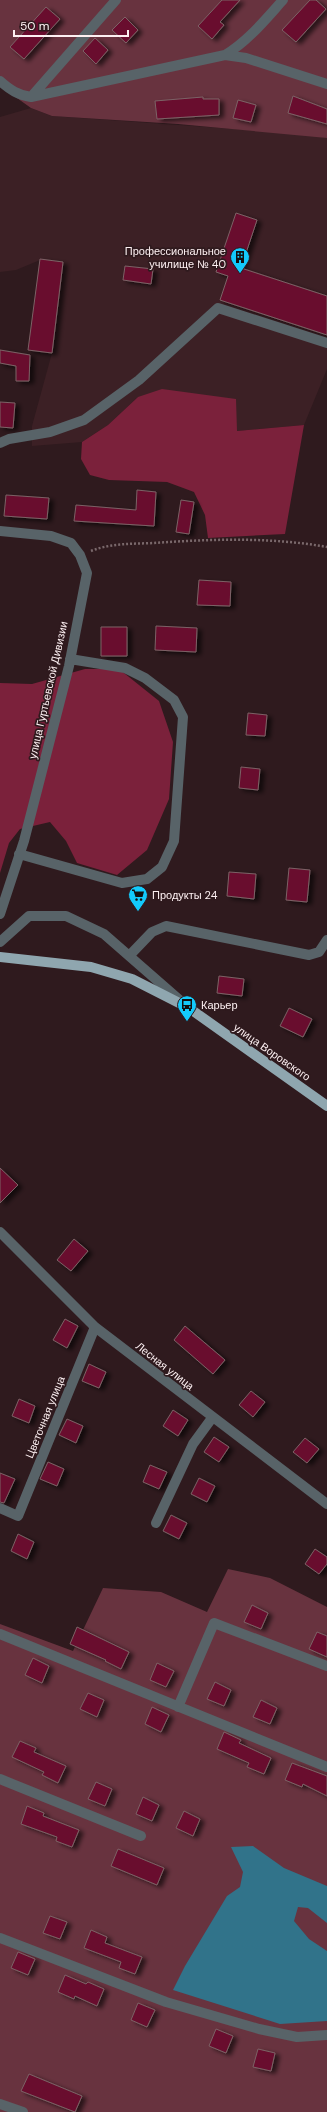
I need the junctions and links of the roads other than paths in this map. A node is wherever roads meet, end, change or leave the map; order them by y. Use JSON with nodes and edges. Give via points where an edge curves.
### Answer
{"nodes":[{"id":1,"x":116,"y":0,"type":"edge"},
{"id":2,"x":283,"y":0,"type":"edge"},
{"id":3,"x":225,"y":56,"type":"junction"},
{"id":4,"x":0,"y":81,"type":"edge"},
{"id":5,"x":327,"y":84,"type":"edge"},
{"id":6,"x":31,"y":97,"type":"junction"},
{"id":7,"x":327,"y":343,"type":"edge"},
{"id":8,"x":0,"y":443,"type":"edge"},
{"id":9,"x":0,"y":531,"type":"edge"},
{"id":10,"x":70,"y":659,"type":"junction"},
{"id":11,"x":19,"y":854,"type":"junction"},
{"id":12,"x":0,"y":914,"type":"edge"},
{"id":13,"x":327,"y":940,"type":"edge"},
{"id":14,"x":0,"y":942,"type":"edge"},
{"id":15,"x":129,"y":956,"type":"junction"},
{"id":16,"x":0,"y":957,"type":"edge"},
{"id":17,"x":189,"y":1008,"type":"junction"},
{"id":18,"x":327,"y":1106,"type":"edge"},
{"id":19,"x":0,"y":1232,"type":"edge"},
{"id":20,"x":95,"y":1327,"type":"junction"},
{"id":21,"x":212,"y":1418,"type":"junction"},
{"id":22,"x":327,"y":1504,"type":"edge"},
{"id":23,"x":0,"y":1508,"type":"edge"},
{"id":24,"x":156,"y":1523,"type":"dead end"},
{"id":25,"x":0,"y":1634,"type":"edge"},
{"id":26,"x":327,"y":1666,"type":"edge"},
{"id":27,"x":178,"y":1707,"type":"junction"},
{"id":28,"x":327,"y":1767,"type":"edge"},
{"id":29,"x":0,"y":1779,"type":"edge"},
{"id":30,"x":141,"y":1836,"type":"dead end"},
{"id":31,"x":0,"y":1938,"type":"edge"},
{"id":32,"x":327,"y":2035,"type":"edge"},
{"id":33,"x":0,"y":2104,"type":"edge"},
{"id":34,"x":24,"y":2112,"type":"edge"}],
"edges":[{"from":1,"to":6,"type":"street"},
{"from":2,"to":3,"type":"street","via":[[256,30]]},
{"from":3,"to":5,"type":"street","via":[[246,58]]},
{"from":3,"to":6,"type":"street"},
{"from":4,"to":6,"type":"street","via":[[8,89]]},
{"from":7,"to":8,"type":"street","via":[[218,308],[139,380],[84,420],[50,432]]},
{"from":9,"to":10,"type":"street","name":"улица Гуртьевской Дивизии","via":[[51,536],[70,543],[80,555],[87,573]]},
{"from":10,"to":11,"type":"street","name":"улица Гуртьевской Дивизии"},
{"from":10,"to":11,"type":"street","via":[[125,668],[145,678],[174,700],[183,717],[174,841],[162,867],[147,878],[122,883]]},
{"from":11,"to":12,"type":"street","name":"улица Гуртьевской Дивизии"},
{"from":13,"to":15,"type":"street","via":[[319,952],[308,955],[166,926],[152,932]]},
{"from":14,"to":15,"type":"street","via":[[29,916],[66,916],[104,934]]},
{"from":15,"to":17,"type":"street"},
{"from":16,"to":17,"type":"main road","name":"улица Воровского","via":[[91,967],[132,979]]},
{"from":17,"to":18,"type":"main road","name":"улица Воровского"},
{"from":19,"to":20,"type":"street","name":"Лесная улица"},
{"from":20,"to":21,"type":"street","name":"Лесная улица"},
{"from":20,"to":23,"type":"street","name":"Цветочная улица","via":[[18,1516]]},
{"from":21,"to":22,"type":"street","name":"Лесная улица"},
{"from":21,"to":24,"type":"street","via":[[193,1444]]},
{"from":25,"to":27,"type":"street"},
{"from":26,"to":27,"type":"street","via":[[214,1623]]},
{"from":27,"to":28,"type":"street"},
{"from":29,"to":30,"type":"street"},
{"from":31,"to":32,"type":"street","via":[[85,1972],[187,2008],[297,2037]]},
{"from":33,"to":34,"type":"street"}]}
